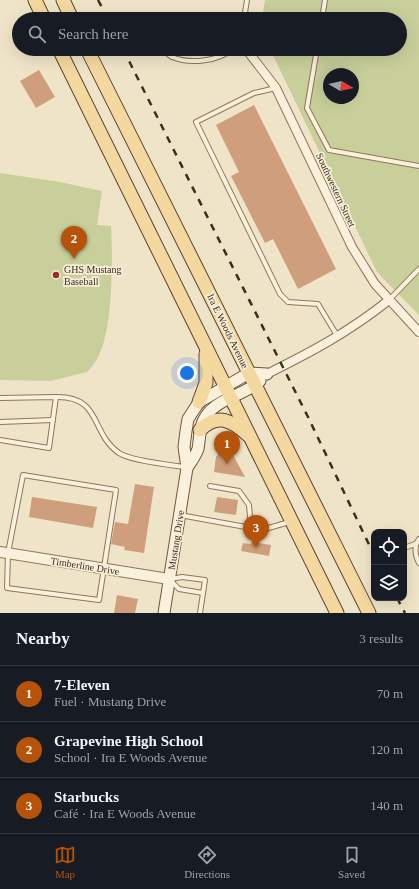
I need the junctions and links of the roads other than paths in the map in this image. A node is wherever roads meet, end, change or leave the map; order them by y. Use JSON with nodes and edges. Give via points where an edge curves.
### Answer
{"nodes":[{"id":1,"x":35,"y":0,"type":"edge"},
{"id":2,"x":63,"y":0,"type":"edge"},
{"id":3,"x":247,"y":0,"type":"edge"},
{"id":4,"x":325,"y":0,"type":"edge"},
{"id":5,"x":41,"y":12,"type":"edge"},
{"id":6,"x":69,"y":12,"type":"edge"},
{"id":7,"x":245,"y":12,"type":"edge"},
{"id":8,"x":323,"y":12,"type":"edge"},
{"id":9,"x":62,"y":56,"type":"edge"},
{"id":10,"x":90,"y":56,"type":"edge"},
{"id":11,"x":172,"y":56,"type":"edge"},
{"id":12,"x":219,"y":56,"type":"edge"},
{"id":13,"x":251,"y":56,"type":"edge"},
{"id":14,"x":316,"y":56,"type":"edge"},
{"id":15,"x":276,"y":88,"type":"junction"},
{"id":16,"x":419,"y":166,"type":"edge"},
{"id":17,"x":419,"y":269,"type":"edge"},
{"id":18,"x":389,"y":300,"type":"junction"},
{"id":19,"x":419,"y":332,"type":"edge"},
{"id":20,"x":338,"y":337,"type":"junction"},
{"id":21,"x":206,"y":346,"type":"junction"},
{"id":22,"x":249,"y":373,"type":"junction"},
{"id":23,"x":267,"y":374,"type":"junction"},
{"id":24,"x":255,"y":386,"type":"junction"},
{"id":25,"x":228,"y":392,"type":"junction"},
{"id":26,"x":56,"y":397,"type":"junction"},
{"id":27,"x":0,"y":398,"type":"edge"},
{"id":28,"x":199,"y":402,"type":"junction"},
{"id":29,"x":53,"y":420,"type":"junction"},
{"id":30,"x":0,"y":422,"type":"edge"},
{"id":31,"x":200,"y":430,"type":"junction"},
{"id":32,"x":251,"y":437,"type":"junction"},
{"id":33,"x":0,"y":440,"type":"edge"},
{"id":34,"x":187,"y":468,"type":"junction"},
{"id":35,"x":210,"y":486,"type":"dead end"},
{"id":36,"x":180,"y":515,"type":"junction"},
{"id":37,"x":292,"y":521,"type":"junction"},
{"id":38,"x":251,"y":528,"type":"junction"},
{"id":39,"x":419,"y":539,"type":"edge"},
{"id":40,"x":415,"y":544,"type":"junction"},
{"id":41,"x":407,"y":547,"type":"edge"},
{"id":42,"x":4,"y":553,"type":"edge"},
{"id":43,"x":419,"y":563,"type":"edge"},
{"id":44,"x":105,"y":569,"type":"junction"},
{"id":45,"x":169,"y":579,"type":"junction"},
{"id":46,"x":203,"y":593,"type":"junction"},
{"id":47,"x":164,"y":613,"type":"edge"},
{"id":48,"x":200,"y":613,"type":"edge"},
{"id":49,"x":337,"y":613,"type":"edge"},
{"id":50,"x":369,"y":613,"type":"edge"}],
"edges":[{"from":1,"to":5,"type":"main road"},
{"from":2,"to":6,"type":"main road"},
{"from":3,"to":7,"type":"lane"},
{"from":4,"to":8,"type":"lane"},
{"from":9,"to":21,"type":"main road"},
{"from":10,"to":22,"type":"main road","name":"Ira E Woods Avenue"},
{"from":11,"to":12,"type":"lane","via":[[194,61]]},
{"from":13,"to":15,"type":"street","name":"Southwestern Street"},
{"from":14,"to":16,"type":"lane","via":[[307,108],[329,150]]},
{"from":15,"to":18,"type":"street","name":"Southwestern Street","via":[[352,247],[375,284]]},
{"from":15,"to":20,"type":"lane","via":[[254,93],[196,122],[280,294],[288,302],[318,304]]},
{"from":17,"to":18,"type":"lane"},
{"from":18,"to":19,"type":"street","name":"Southwestern Street"},
{"from":18,"to":20,"type":"street","name":"Mustang Drive"},
{"from":20,"to":23,"type":"street","name":"Mustang Drive"},
{"from":21,"to":25,"type":"main road"},
{"from":21,"to":28,"type":"main road","via":[[206,383]]},
{"from":22,"to":23,"type":"main road"},
{"from":22,"to":24,"type":"main road","name":"Ira E Woods Avenue"},
{"from":22,"to":25,"type":"main road","name":"Mustang Drive"},
{"from":23,"to":24,"type":"main road","name":"Mustang Drive"},
{"from":24,"to":25,"type":"main road","name":"Mustang Drive"},
{"from":24,"to":50,"type":"main road","name":"Ira E Woods Avenue"},
{"from":25,"to":28,"type":"main road","name":"Mustang Drive"},
{"from":25,"to":31,"type":"main road","name":"Mustang Drive","via":[[207,414]]},
{"from":25,"to":32,"type":"main road"},
{"from":26,"to":27,"type":"lane"},
{"from":26,"to":29,"type":"lane"},
{"from":26,"to":34,"type":"lane","via":[[75,398],[84,403],[108,442],[120,454]]},
{"from":28,"to":34,"type":"main road","name":"Mustang Drive","via":[[188,419],[184,447]]},
{"from":29,"to":30,"type":"lane"},
{"from":29,"to":33,"type":"lane","via":[[49,448]]},
{"from":31,"to":32,"type":"main road","via":[[212,421],[225,420],[238,426]]},
{"from":31,"to":34,"type":"main road","name":"Mustang Drive","via":[[198,450]]},
{"from":32,"to":37,"type":"main road"},
{"from":34,"to":36,"type":"main road","name":"Mustang Drive"},
{"from":35,"to":38,"type":"lane","via":[[239,491],[249,505]]},
{"from":36,"to":38,"type":"lane"},
{"from":36,"to":45,"type":"main road","name":"Mustang Drive"},
{"from":37,"to":38,"type":"lane","via":[[262,530]]},
{"from":37,"to":49,"type":"main road"},
{"from":39,"to":40,"type":"lane"},
{"from":40,"to":41,"type":"lane"},
{"from":40,"to":43,"type":"lane"},
{"from":42,"to":44,"type":"street","name":"Timberline Drive"},
{"from":42,"to":44,"type":"lane","via":[[7,588],[99,600]]},
{"from":42,"to":44,"type":"lane","via":[[23,475],[116,490]]},
{"from":44,"to":45,"type":"street","name":"Timberline Drive"},
{"from":45,"to":46,"type":"lane","via":[[179,590]]},
{"from":45,"to":46,"type":"lane","via":[[182,577],[205,580]]},
{"from":45,"to":47,"type":"main road","name":"Mustang Drive"},
{"from":46,"to":48,"type":"lane"}]}
